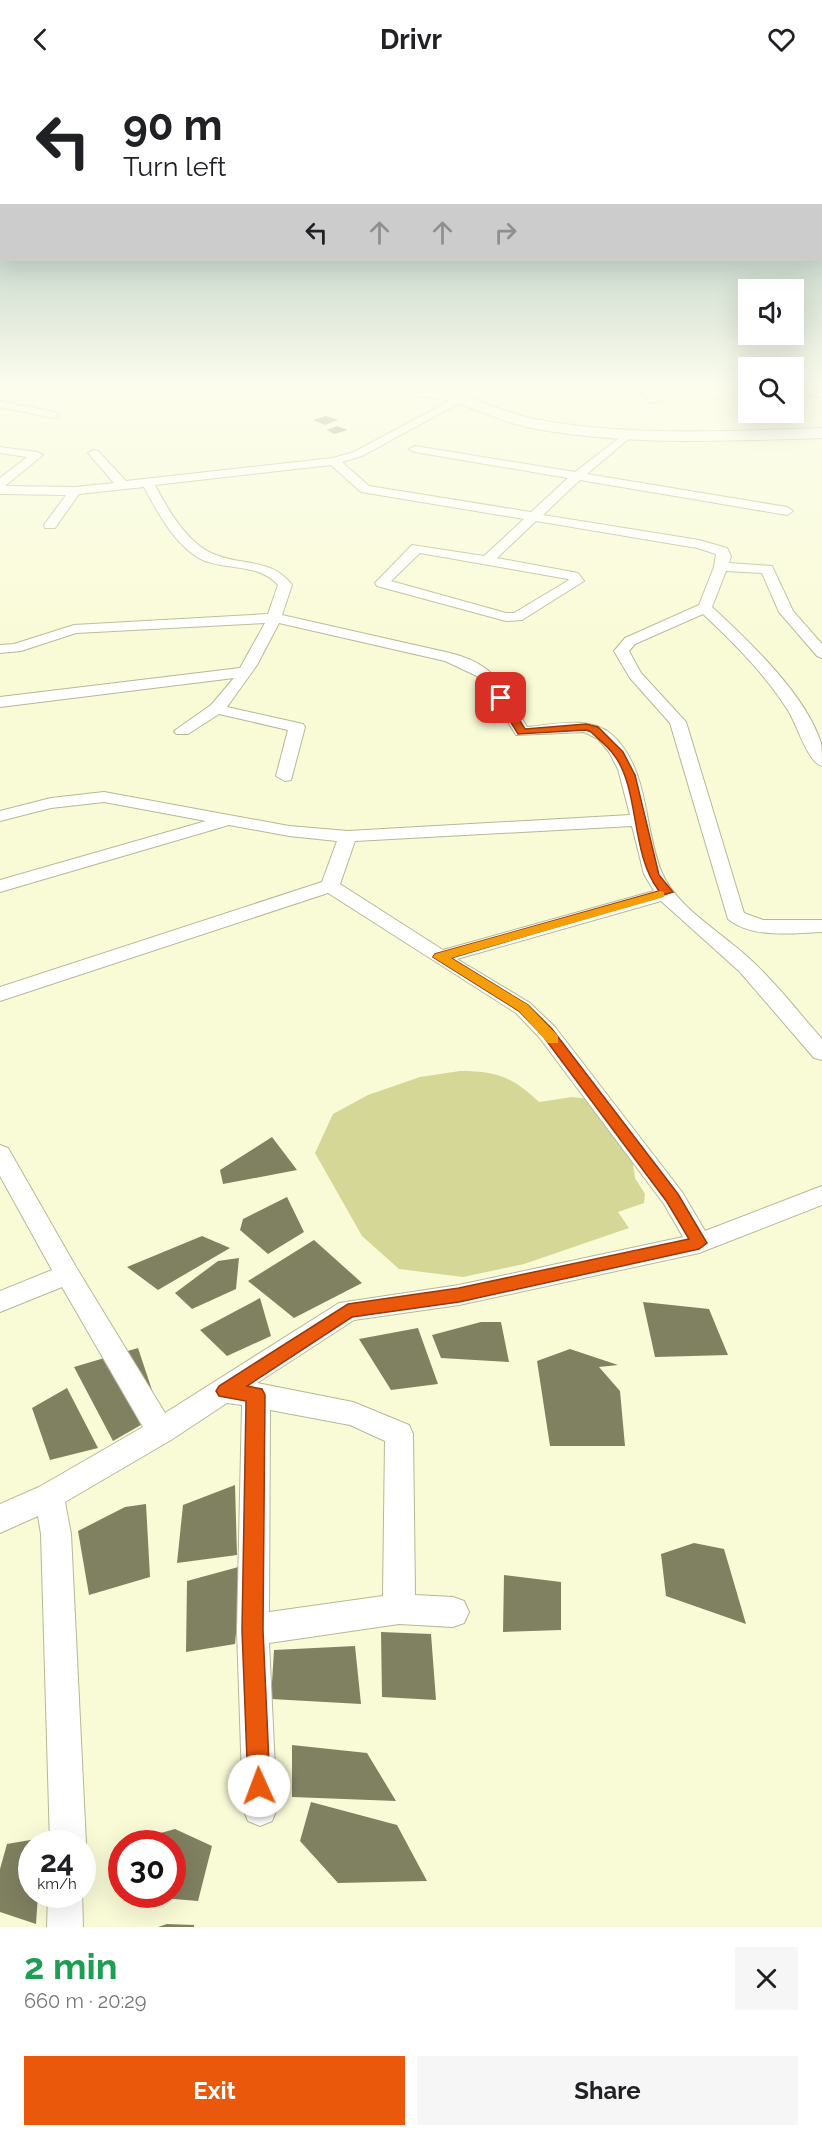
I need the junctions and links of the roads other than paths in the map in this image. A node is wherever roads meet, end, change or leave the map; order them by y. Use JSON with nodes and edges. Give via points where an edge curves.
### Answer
{"nodes":[{"id":1,"x":14,"y":473,"type":"edge"},
{"id":2,"x":112,"y":473,"type":"edge"},
{"id":3,"x":230,"y":473,"type":"edge"},
{"id":4,"x":347,"y":473,"type":"edge"},
{"id":5,"x":556,"y":473,"type":"edge"},
{"id":6,"x":581,"y":473,"type":"edge"},
{"id":7,"x":577,"y":477,"type":"junction"},
{"id":8,"x":148,"y":483,"type":"junction"},
{"id":9,"x":0,"y":484,"type":"edge"},
{"id":10,"x":123,"y":486,"type":"junction"},
{"id":11,"x":0,"y":490,"type":"edge"},
{"id":12,"x":75,"y":491,"type":"junction"},
{"id":13,"x":787,"y":511,"type":"dead end"},
{"id":14,"x":536,"y":516,"type":"junction"},
{"id":15,"x":50,"y":525,"type":"dead end"},
{"id":16,"x":768,"y":552,"type":"dead end"},
{"id":17,"x":487,"y":560,"type":"junction"},
{"id":18,"x":721,"y":567,"type":"junction"},
{"id":19,"x":767,"y":569,"type":"junction"},
{"id":20,"x":705,"y":608,"type":"junction"},
{"id":21,"x":273,"y":618,"type":"junction"},
{"id":22,"x":0,"y":649,"type":"edge"},
{"id":23,"x":822,"y":653,"type":"edge"},
{"id":24,"x":244,"y":672,"type":"junction"},
{"id":25,"x":0,"y":702,"type":"edge"},
{"id":26,"x":216,"y":709,"type":"junction"},
{"id":27,"x":182,"y":731,"type":"dead end"},
{"id":28,"x":822,"y":761,"type":"edge"},
{"id":29,"x":285,"y":776,"type":"dead end"},
{"id":30,"x":0,"y":816,"type":"edge"},
{"id":31,"x":229,"y":820,"type":"junction"},
{"id":32,"x":639,"y":820,"type":"junction"},
{"id":33,"x":348,"y":836,"type":"junction"},
{"id":34,"x":0,"y":886,"type":"edge"},
{"id":35,"x":330,"y":886,"type":"junction"},
{"id":36,"x":667,"y":892,"type":"junction"},
{"id":37,"x":822,"y":927,"type":"edge"},
{"id":38,"x":440,"y":957,"type":"junction"},
{"id":39,"x":0,"y":994,"type":"edge"},
{"id":40,"x":822,"y":1053,"type":"edge"},
{"id":41,"x":0,"y":1154,"type":"edge"},
{"id":42,"x":822,"y":1195,"type":"edge"},
{"id":43,"x":699,"y":1243,"type":"junction"},
{"id":44,"x":67,"y":1274,"type":"junction"},
{"id":45,"x":0,"y":1302,"type":"edge"},
{"id":46,"x":225,"y":1391,"type":"junction"},
{"id":47,"x":256,"y":1395,"type":"junction"},
{"id":48,"x":161,"y":1431,"type":"junction"},
{"id":49,"x":49,"y":1496,"type":"junction"},
{"id":50,"x":0,"y":1519,"type":"edge"},
{"id":51,"x":399,"y":1609,"type":"junction"},
{"id":52,"x":453,"y":1612,"type":"dead end"},
{"id":53,"x":253,"y":1630,"type":"junction"},
{"id":54,"x":260,"y":1809,"type":"dead end"},
{"id":55,"x":67,"y":1830,"type":"edge"},
{"id":56,"x":66,"y":1908,"type":"edge"},
{"id":57,"x":65,"y":1927,"type":"edge"}],
"edges":[{"from":1,"to":9,"type":"street"},
{"from":2,"to":10,"type":"street"},
{"from":3,"to":8,"type":"street"},
{"from":4,"to":14,"type":"street","via":[[369,490]]},
{"from":5,"to":7,"type":"street"},
{"from":6,"to":7,"type":"street"},
{"from":7,"to":13,"type":"street"},
{"from":7,"to":14,"type":"street"},
{"from":8,"to":10,"type":"street"},
{"from":8,"to":21,"type":"street","via":[[160,509],[203,554],[253,566],[281,579],[285,585]]},
{"from":10,"to":12,"type":"street"},
{"from":11,"to":12,"type":"street"},
{"from":12,"to":15,"type":"street"},
{"from":14,"to":17,"type":"street"},
{"from":14,"to":18,"type":"street","via":[[714,547],[724,556]]},
{"from":16,"to":19,"type":"street"},
{"from":17,"to":17,"type":"street","via":[[573,576],[577,581],[512,617],[382,583],[417,548]]},
{"from":18,"to":19,"type":"street"},
{"from":18,"to":20,"type":"street"},
{"from":19,"to":23,"type":"street","via":[[786,612]]},
{"from":20,"to":28,"type":"street","via":[[750,650],[797,711]]},
{"from":20,"to":37,"type":"street","via":[[630,641],[621,651],[635,675],[678,722],[735,915],[754,925]]},
{"from":21,"to":22,"type":"street","via":[[74,629],[16,648]]},
{"from":21,"to":24,"type":"street"},
{"from":21,"to":32,"type":"street","via":[[471,666],[487,675],[522,732],[595,729],[620,754]]},
{"from":24,"to":25,"type":"street"},
{"from":24,"to":26,"type":"street"},
{"from":26,"to":27,"type":"street"},
{"from":26,"to":29,"type":"street","via":[[297,727]]},
{"from":30,"to":31,"type":"street","via":[[51,803],[104,797]]},
{"from":31,"to":33,"type":"street"},
{"from":31,"to":34,"type":"street"},
{"from":32,"to":33,"type":"street"},
{"from":32,"to":36,"type":"street","via":[[653,875]]},
{"from":33,"to":35,"type":"street"},
{"from":35,"to":38,"type":"street"},
{"from":35,"to":39,"type":"street"},
{"from":36,"to":38,"type":"street"},
{"from":36,"to":40,"type":"street","via":[[702,930],[746,966]]},
{"from":38,"to":43,"type":"street","via":[[523,1008],[548,1032],[673,1198]]},
{"from":41,"to":44,"type":"street"},
{"from":42,"to":43,"type":"street"},
{"from":43,"to":46,"type":"street","via":[[459,1295],[348,1311]]},
{"from":44,"to":45,"type":"street"},
{"from":44,"to":48,"type":"street"},
{"from":46,"to":47,"type":"street"},
{"from":46,"to":48,"type":"street"},
{"from":47,"to":51,"type":"street","via":[[353,1414],[399,1434]]},
{"from":47,"to":53,"type":"street"},
{"from":48,"to":49,"type":"street"},
{"from":49,"to":50,"type":"street"},
{"from":49,"to":55,"type":"street","via":[[56,1534]]},
{"from":51,"to":52,"type":"street"},
{"from":51,"to":53,"type":"street"},
{"from":53,"to":54,"type":"street"},
{"from":56,"to":57,"type":"street"}]}
